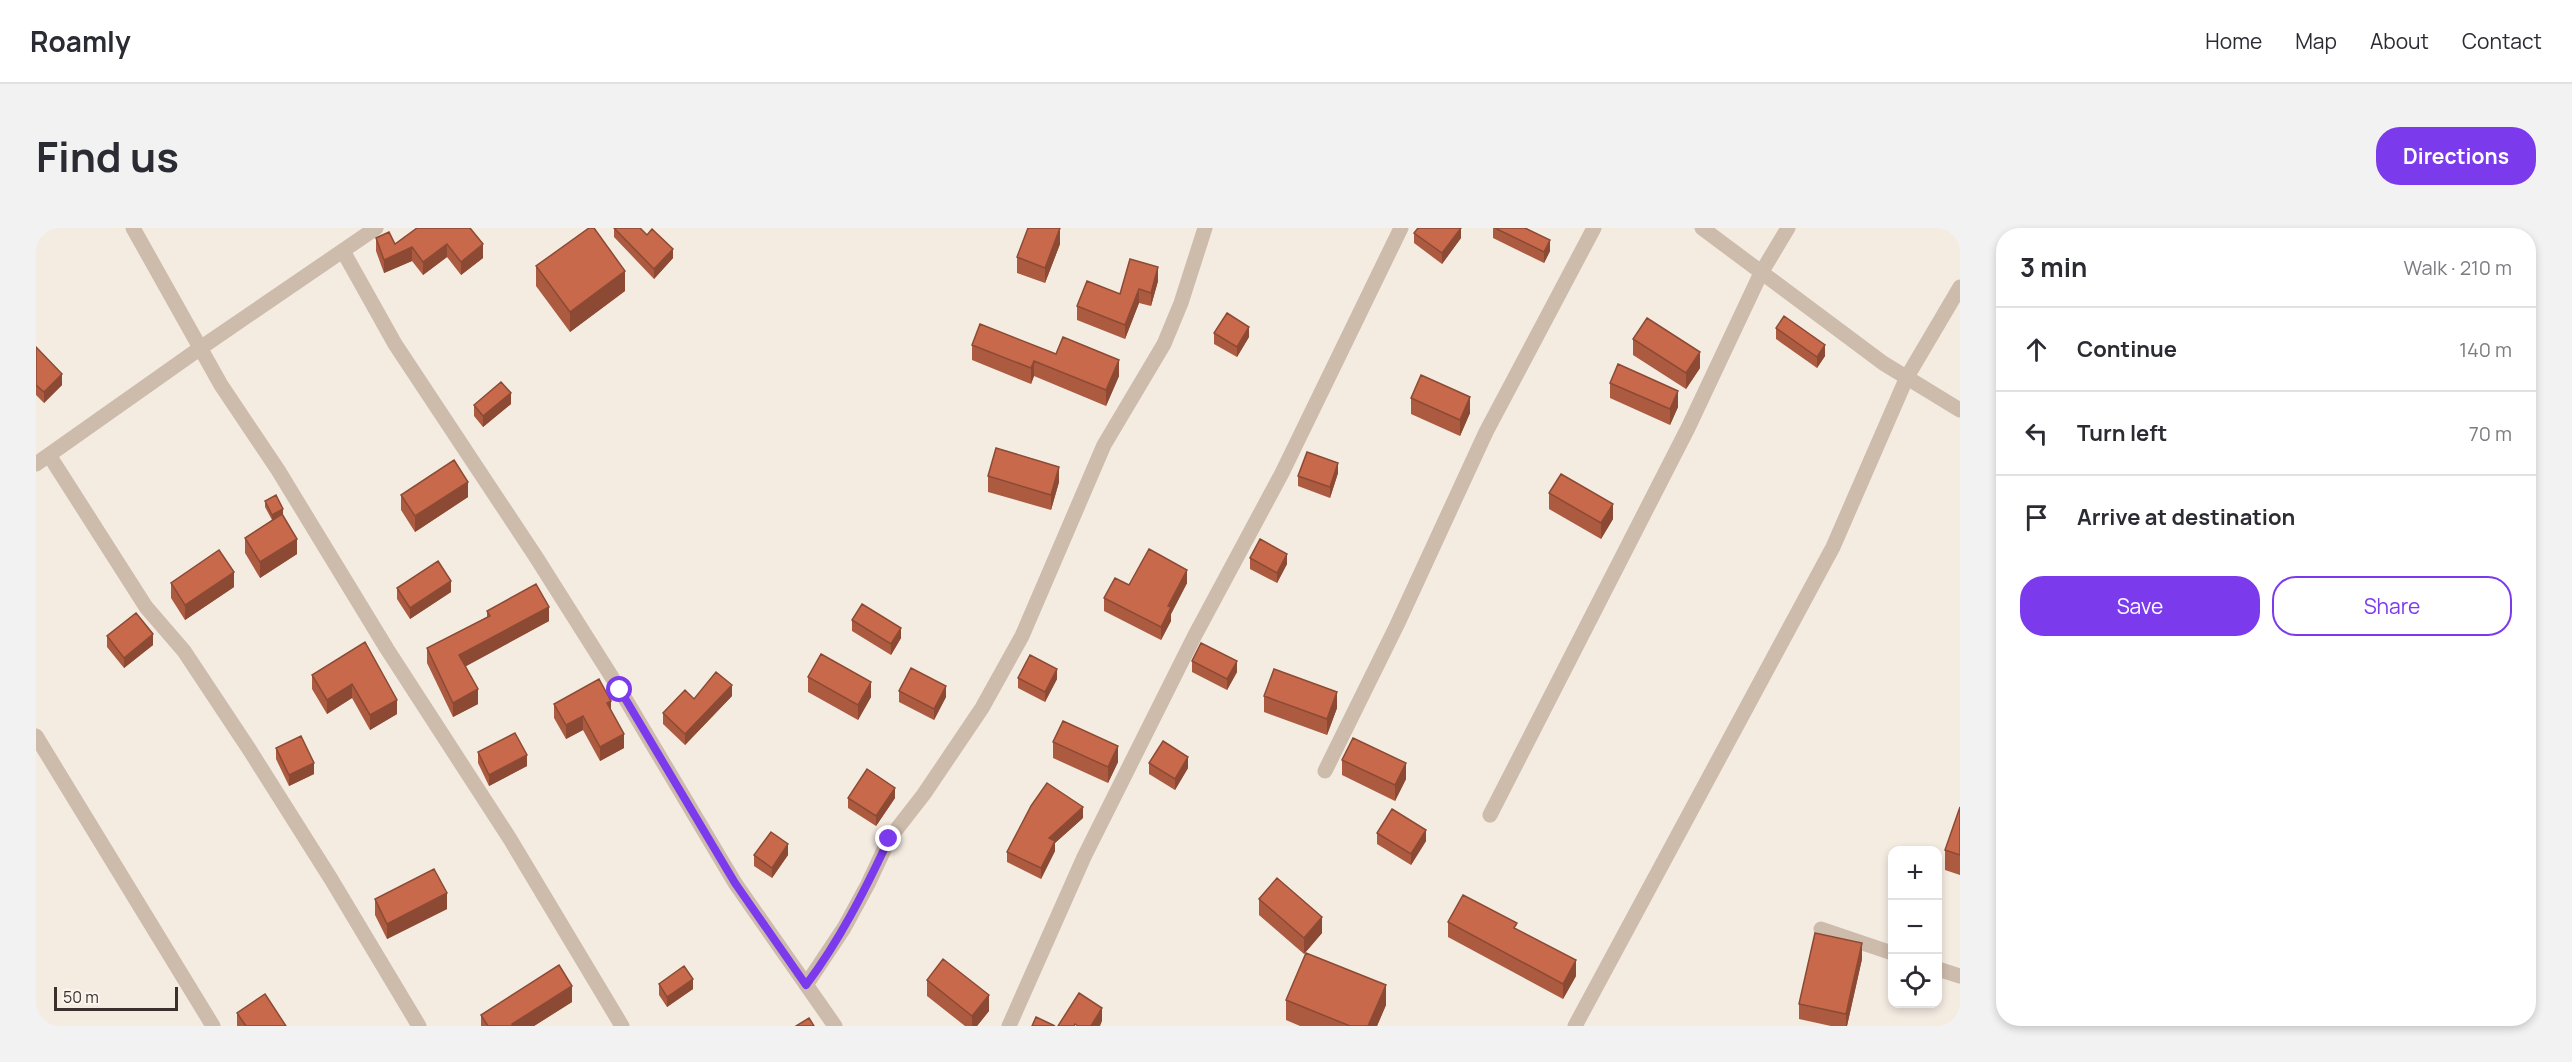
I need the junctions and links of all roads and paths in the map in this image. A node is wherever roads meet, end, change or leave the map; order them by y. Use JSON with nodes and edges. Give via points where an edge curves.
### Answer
{"nodes":[{"id":1,"x":133,"y":228,"type":"edge"},
{"id":2,"x":376,"y":228,"type":"edge"},
{"id":3,"x":1205,"y":228,"type":"edge"},
{"id":4,"x":1401,"y":228,"type":"edge"},
{"id":5,"x":1594,"y":228,"type":"edge"},
{"id":6,"x":1702,"y":228,"type":"edge"},
{"id":7,"x":1788,"y":228,"type":"edge"},
{"id":8,"x":343,"y":251,"type":"junction"},
{"id":9,"x":1761,"y":273,"type":"junction"},
{"id":10,"x":1960,"y":286,"type":"edge"},
{"id":11,"x":199,"y":349,"type":"junction"},
{"id":12,"x":1907,"y":377,"type":"junction"},
{"id":13,"x":1960,"y":410,"type":"edge"},
{"id":14,"x":49,"y":455,"type":"junction"},
{"id":15,"x":36,"y":464,"type":"edge"},
{"id":16,"x":36,"y":736,"type":"edge"},
{"id":17,"x":1325,"y":771,"type":"dead end"},
{"id":18,"x":1490,"y":815,"type":"dead end"},
{"id":19,"x":1821,"y":929,"type":"dead end"},
{"id":20,"x":1888,"y":951,"type":"edge"},
{"id":21,"x":1942,"y":970,"type":"edge"},
{"id":22,"x":1960,"y":976,"type":"edge"},
{"id":23,"x":806,"y":985,"type":"junction"},
{"id":24,"x":213,"y":1026,"type":"edge"},
{"id":25,"x":419,"y":1026,"type":"edge"},
{"id":26,"x":622,"y":1026,"type":"edge"},
{"id":27,"x":836,"y":1026,"type":"edge"},
{"id":28,"x":1009,"y":1026,"type":"edge"},
{"id":29,"x":1575,"y":1026,"type":"edge"}],
"edges":[{"from":1,"to":11,"type":"street"},
{"from":2,"to":8,"type":"street"},
{"from":3,"to":23,"type":"street","via":[[1164,344],[1104,445],[1022,636],[982,708],[889,839],[854,910]]},
{"from":4,"to":28,"type":"street","via":[[1282,473],[1194,637],[1084,857]]},
{"from":5,"to":17,"type":"street","via":[[1486,432]]},
{"from":6,"to":9,"type":"street"},
{"from":7,"to":9,"type":"street"},
{"from":8,"to":11,"type":"street"},
{"from":8,"to":23,"type":"street","via":[[395,344],[608,671],[735,883]]},
{"from":9,"to":12,"type":"street"},
{"from":9,"to":18,"type":"street","via":[[1688,428]]},
{"from":10,"to":12,"type":"street"},
{"from":11,"to":14,"type":"street"},
{"from":11,"to":26,"type":"street","via":[[510,839]]},
{"from":12,"to":13,"type":"street"},
{"from":12,"to":29,"type":"street","via":[[1833,547]]},
{"from":14,"to":15,"type":"street"},
{"from":14,"to":25,"type":"street","via":[[146,607],[184,651],[249,749]]},
{"from":16,"to":24,"type":"street"},
{"from":19,"to":20,"type":"street"},
{"from":21,"to":22,"type":"street"},
{"from":23,"to":27,"type":"street"}]}
